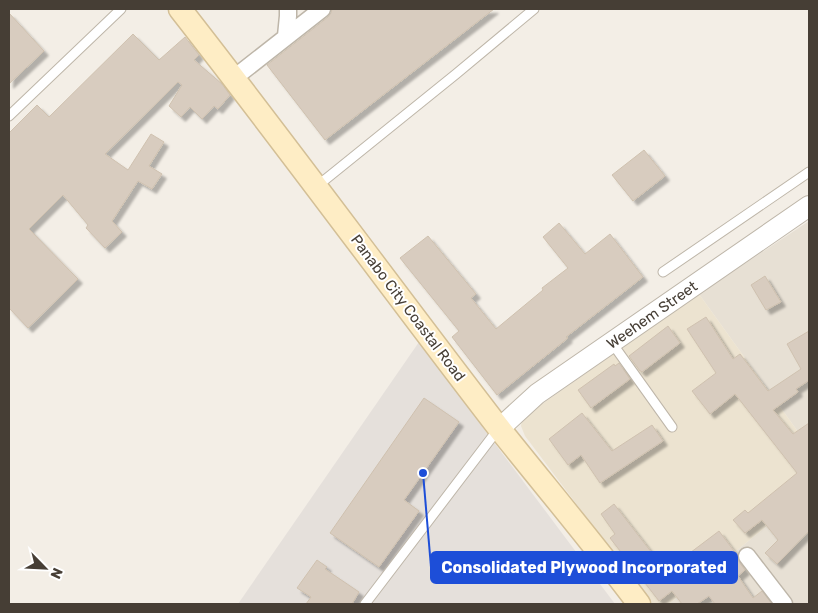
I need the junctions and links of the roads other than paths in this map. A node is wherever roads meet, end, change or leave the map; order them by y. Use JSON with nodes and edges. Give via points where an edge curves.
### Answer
{"nodes":[{"id":1,"x":121,"y":9,"type":"edge"},
{"id":2,"x":180,"y":9,"type":"edge"},
{"id":3,"x":288,"y":9,"type":"edge"},
{"id":4,"x":322,"y":9,"type":"edge"},
{"id":5,"x":534,"y":9,"type":"edge"},
{"id":6,"x":286,"y":36,"type":"junction"},
{"id":7,"x":234,"y":78,"type":"junction"},
{"id":8,"x":9,"y":116,"type":"edge"},
{"id":9,"x":809,"y":172,"type":"edge"},
{"id":10,"x":316,"y":187,"type":"junction"},
{"id":11,"x":809,"y":206,"type":"edge"},
{"id":12,"x":663,"y":272,"type":"dead end"},
{"id":13,"x":612,"y":343,"type":"junction"},
{"id":14,"x":672,"y":427,"type":"dead end"},
{"id":15,"x":500,"y":428,"type":"junction"},
{"id":16,"x":747,"y":556,"type":"dead end"},
{"id":17,"x":365,"y":604,"type":"edge"},
{"id":18,"x":639,"y":604,"type":"edge"},
{"id":19,"x":784,"y":604,"type":"edge"}],
"edges":[{"from":1,"to":8,"type":"lane"},
{"from":2,"to":7,"type":"main road","name":"Panabo City Coastal Road"},
{"from":3,"to":6,"type":"street"},
{"from":4,"to":6,"type":"street"},
{"from":5,"to":10,"type":"lane"},
{"from":6,"to":7,"type":"street"},
{"from":7,"to":10,"type":"main road","name":"Panabo City Coastal Road"},
{"from":9,"to":12,"type":"lane"},
{"from":10,"to":15,"type":"main road","name":"Panabo City Coastal Road"},
{"from":11,"to":13,"type":"street","name":"Weehem Street"},
{"from":13,"to":14,"type":"lane"},
{"from":13,"to":15,"type":"street","name":"Weehem Street","via":[[537,394]]},
{"from":15,"to":17,"type":"lane"},
{"from":15,"to":18,"type":"main road","name":"Panabo City Coastal Road"},
{"from":16,"to":19,"type":"street"}]}
